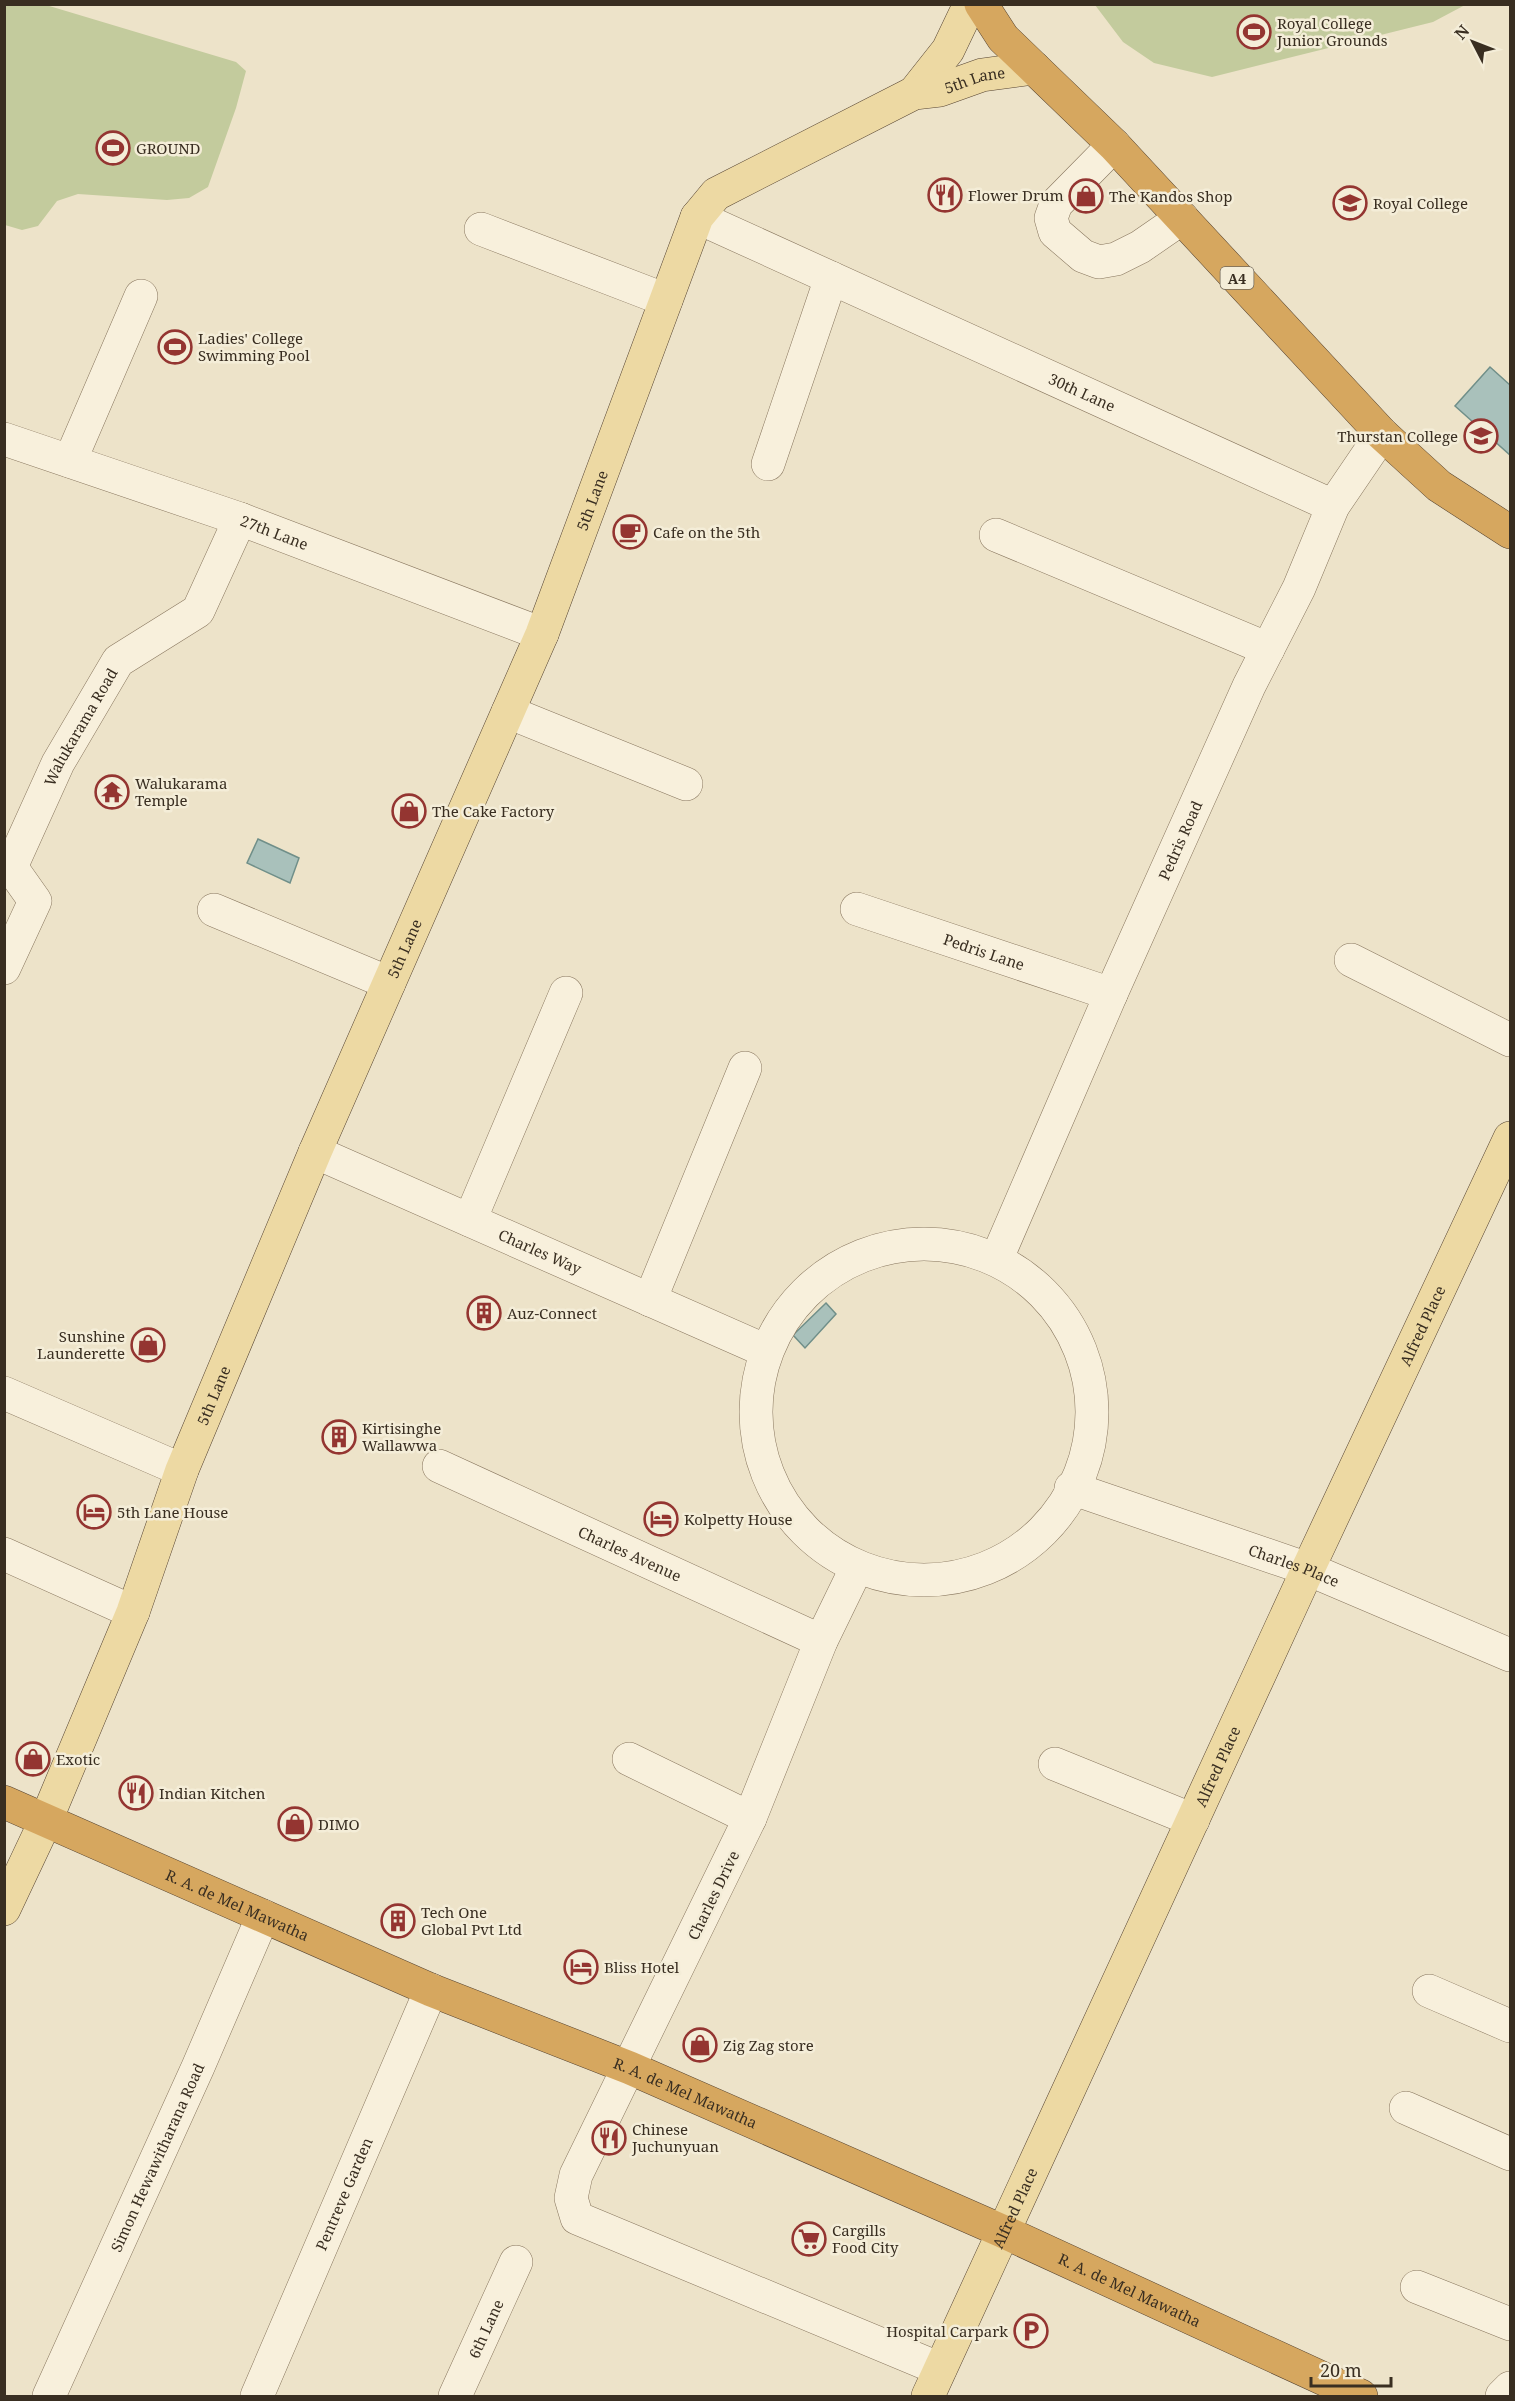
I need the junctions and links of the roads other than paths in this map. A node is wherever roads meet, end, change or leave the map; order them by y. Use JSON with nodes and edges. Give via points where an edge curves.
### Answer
{"nodes":[{"id":1,"x":970,"y":4,"type":"edge"},
{"id":2,"x":981,"y":4,"type":"edge"},
{"id":3,"x":1034,"y":68,"type":"junction"},
{"id":4,"x":914,"y":93,"type":"junction"},
{"id":5,"x":1113,"y":145,"type":"junction"},
{"id":6,"x":697,"y":217,"type":"junction"},
{"id":7,"x":1182,"y":218,"type":"junction"},
{"id":8,"x":482,"y":229,"type":"dead end"},
{"id":9,"x":831,"y":278,"type":"junction"},
{"id":10,"x":141,"y":296,"type":"dead end"},
{"id":11,"x":666,"y":300,"type":"junction"},
{"id":12,"x":1382,"y":434,"type":"junction"},
{"id":13,"x":4,"y":439,"type":"edge"},
{"id":14,"x":70,"y":461,"type":"junction"},
{"id":15,"x":768,"y":464,"type":"dead end"},
{"id":16,"x":1333,"y":506,"type":"junction"},
{"id":17,"x":240,"y":519,"type":"junction"},
{"id":18,"x":1510,"y":532,"type":"edge"},
{"id":19,"x":996,"y":535,"type":"dead end"},
{"id":20,"x":542,"y":634,"type":"junction"},
{"id":21,"x":1268,"y":649,"type":"junction"},
{"id":22,"x":508,"y":712,"type":"junction"},
{"id":23,"x":686,"y":784,"type":"dead end"},
{"id":24,"x":857,"y":909,"type":"dead end"},
{"id":25,"x":214,"y":910,"type":"dead end"},
{"id":26,"x":1351,"y":960,"type":"dead end"},
{"id":27,"x":4,"y":968,"type":"edge"},
{"id":28,"x":389,"y":983,"type":"junction"},
{"id":29,"x":566,"y":993,"type":"dead end"},
{"id":30,"x":1111,"y":994,"type":"junction"},
{"id":31,"x":1510,"y":1040,"type":"edge"},
{"id":32,"x":745,"y":1068,"type":"dead end"},
{"id":33,"x":1510,"y":1138,"type":"edge"},
{"id":34,"x":315,"y":1152,"type":"junction"},
{"id":35,"x":470,"y":1220,"type":"junction"},
{"id":36,"x":997,"y":1258,"type":"junction"},
{"id":37,"x":650,"y":1300,"type":"junction"},
{"id":38,"x":766,"y":1351,"type":"junction"},
{"id":39,"x":4,"y":1393,"type":"edge"},
{"id":40,"x":439,"y":1466,"type":"dead end"},
{"id":41,"x":182,"y":1470,"type":"junction"},
{"id":42,"x":1071,"y":1488,"type":"junction"},
{"id":43,"x":4,"y":1554,"type":"edge"},
{"id":44,"x":856,"y":1569,"type":"junction"},
{"id":45,"x":1308,"y":1569,"type":"junction"},
{"id":46,"x":133,"y":1612,"type":"junction"},
{"id":47,"x":821,"y":1641,"type":"junction"},
{"id":48,"x":1510,"y":1656,"type":"edge"},
{"id":49,"x":629,"y":1759,"type":"dead end"},
{"id":50,"x":1055,"y":1764,"type":"dead end"},
{"id":51,"x":4,"y":1802,"type":"edge"},
{"id":52,"x":750,"y":1818,"type":"junction"},
{"id":53,"x":46,"y":1820,"type":"junction"},
{"id":54,"x":1193,"y":1820,"type":"junction"},
{"id":55,"x":4,"y":1909,"type":"edge"},
{"id":56,"x":263,"y":1916,"type":"junction"},
{"id":57,"x":431,"y":1990,"type":"junction"},
{"id":58,"x":1429,"y":1991,"type":"dead end"},
{"id":59,"x":1510,"y":2026,"type":"edge"},
{"id":60,"x":630,"y":2068,"type":"junction"},
{"id":61,"x":1406,"y":2108,"type":"dead end"},
{"id":62,"x":1510,"y":2154,"type":"edge"},
{"id":63,"x":1002,"y":2231,"type":"junction"},
{"id":64,"x":516,"y":2262,"type":"dead end"},
{"id":65,"x":1417,"y":2287,"type":"dead end"},
{"id":66,"x":1510,"y":2324,"type":"edge"},
{"id":67,"x":934,"y":2383,"type":"edge"},
{"id":68,"x":1510,"y":2388,"type":"edge"},
{"id":69,"x":50,"y":2397,"type":"edge"},
{"id":70,"x":257,"y":2397,"type":"edge"},
{"id":71,"x":455,"y":2397,"type":"edge"},
{"id":72,"x":1361,"y":2397,"type":"edge"},
{"id":73,"x":1502,"y":2397,"type":"edge"}],
"edges":[{"from":1,"to":4,"type":"main road","name":"5th Lane","via":[[948,50]]},
{"from":2,"to":3,"type":"highway","number":"A4","via":[[1003,38]]},
{"from":3,"to":4,"type":"main road","name":"5th Lane","via":[[982,75],[940,90]]},
{"from":3,"to":5,"type":"highway","number":"A4"},
{"from":4,"to":6,"type":"main road","name":"5th Lane","via":[[716,194]]},
{"from":5,"to":7,"type":"highway","number":"A4"},
{"from":5,"to":7,"type":"street","via":[[1056,204],[1051,218],[1055,232],[1083,256],[1099,262],[1116,259],[1140,247]]},
{"from":6,"to":9,"type":"street","name":"30th Lane"},
{"from":6,"to":11,"type":"main road","name":"5th Lane"},
{"from":7,"to":12,"type":"highway","number":"A4"},
{"from":8,"to":11,"type":"street"},
{"from":9,"to":15,"type":"street"},
{"from":9,"to":16,"type":"street","name":"30th Lane"},
{"from":10,"to":14,"type":"street"},
{"from":11,"to":20,"type":"main road","name":"5th Lane"},
{"from":12,"to":16,"type":"street","name":"Pedris Road"},
{"from":12,"to":18,"type":"highway","number":"A4","via":[[1439,486]]},
{"from":13,"to":14,"type":"street","name":"27th Lane"},
{"from":14,"to":17,"type":"street","name":"27th Lane"},
{"from":16,"to":21,"type":"street","name":"Pedris Road"},
{"from":17,"to":20,"type":"street","name":"27th Lane"},
{"from":17,"to":27,"type":"street","name":"Walukarama Road","via":[[198,611],[118,661],[58,763],[11,867],[35,902]]},
{"from":19,"to":21,"type":"street"},
{"from":20,"to":22,"type":"main road","name":"5th Lane"},
{"from":21,"to":30,"type":"street","name":"Pedris Road"},
{"from":22,"to":23,"type":"street"},
{"from":22,"to":28,"type":"main road","name":"5th Lane"},
{"from":24,"to":30,"type":"street","name":"Pedris Lane"},
{"from":25,"to":28,"type":"street"},
{"from":26,"to":31,"type":"street"},
{"from":28,"to":34,"type":"main road","name":"5th Lane"},
{"from":29,"to":35,"type":"street"},
{"from":30,"to":36,"type":"street","name":"Pedris Road"},
{"from":32,"to":37,"type":"street"},
{"from":33,"to":45,"type":"main road","name":"Alfred Place"},
{"from":34,"to":35,"type":"street","name":"Charles Way"},
{"from":34,"to":41,"type":"main road","name":"5th Lane"},
{"from":35,"to":37,"type":"street","name":"Charles Way"},
{"from":36,"to":38,"type":"street","via":[[944,1243],[888,1246],[867,1254],[837,1267],[794,1303]]},
{"from":36,"to":42,"type":"street","via":[[1037,1285],[1068,1322],[1087,1366],[1093,1414],[1085,1462]]},
{"from":37,"to":38,"type":"street","name":"Charles Way"},
{"from":38,"to":44,"type":"street","via":[[754,1401],[759,1453],[779,1501],[813,1541]]},
{"from":39,"to":41,"type":"street"},
{"from":40,"to":47,"type":"street","name":"Charles Avenue"},
{"from":41,"to":46,"type":"main road","name":"5th Lane"},
{"from":42,"to":44,"type":"street","via":[[1060,1512],[1019,1551],[968,1575],[912,1581]]},
{"from":42,"to":45,"type":"street","name":"Charles Place"},
{"from":43,"to":46,"type":"street"},
{"from":44,"to":47,"type":"street","name":"Charles Drive"},
{"from":45,"to":48,"type":"street","name":"Charles Place"},
{"from":45,"to":54,"type":"main road","name":"Alfred Place"},
{"from":46,"to":53,"type":"main road","name":"5th Lane"},
{"from":47,"to":52,"type":"street","name":"Charles Drive"},
{"from":49,"to":52,"type":"street"},
{"from":50,"to":54,"type":"street"},
{"from":51,"to":53,"type":"highway","name":"R. A. de Mel Mawatha"},
{"from":52,"to":60,"type":"street","name":"Charles Drive"},
{"from":53,"to":55,"type":"main road","name":"5th Lane"},
{"from":53,"to":56,"type":"highway","name":"R. A. de Mel Mawatha"},
{"from":54,"to":63,"type":"main road","name":"Alfred Place"},
{"from":56,"to":57,"type":"highway","name":"R. A. de Mel Mawatha"},
{"from":56,"to":69,"type":"street","name":"Simon Hewawitharana Road"},
{"from":57,"to":60,"type":"highway","name":"R. A. de Mel Mawatha"},
{"from":57,"to":70,"type":"street","name":"Pentreve Garden"},
{"from":58,"to":59,"type":"street"},
{"from":60,"to":63,"type":"highway","name":"R. A. de Mel Mawatha"},
{"from":60,"to":67,"type":"street","name":"Charles Drive","via":[[576,2175],[571,2198],[577,2218]]},
{"from":61,"to":62,"type":"street"},
{"from":63,"to":67,"type":"main road","name":"Alfred Place"},
{"from":63,"to":72,"type":"highway","name":"R. A. de Mel Mawatha"},
{"from":64,"to":71,"type":"street","name":"6th Lane"},
{"from":65,"to":66,"type":"street"},
{"from":68,"to":73,"type":"street"}]}
